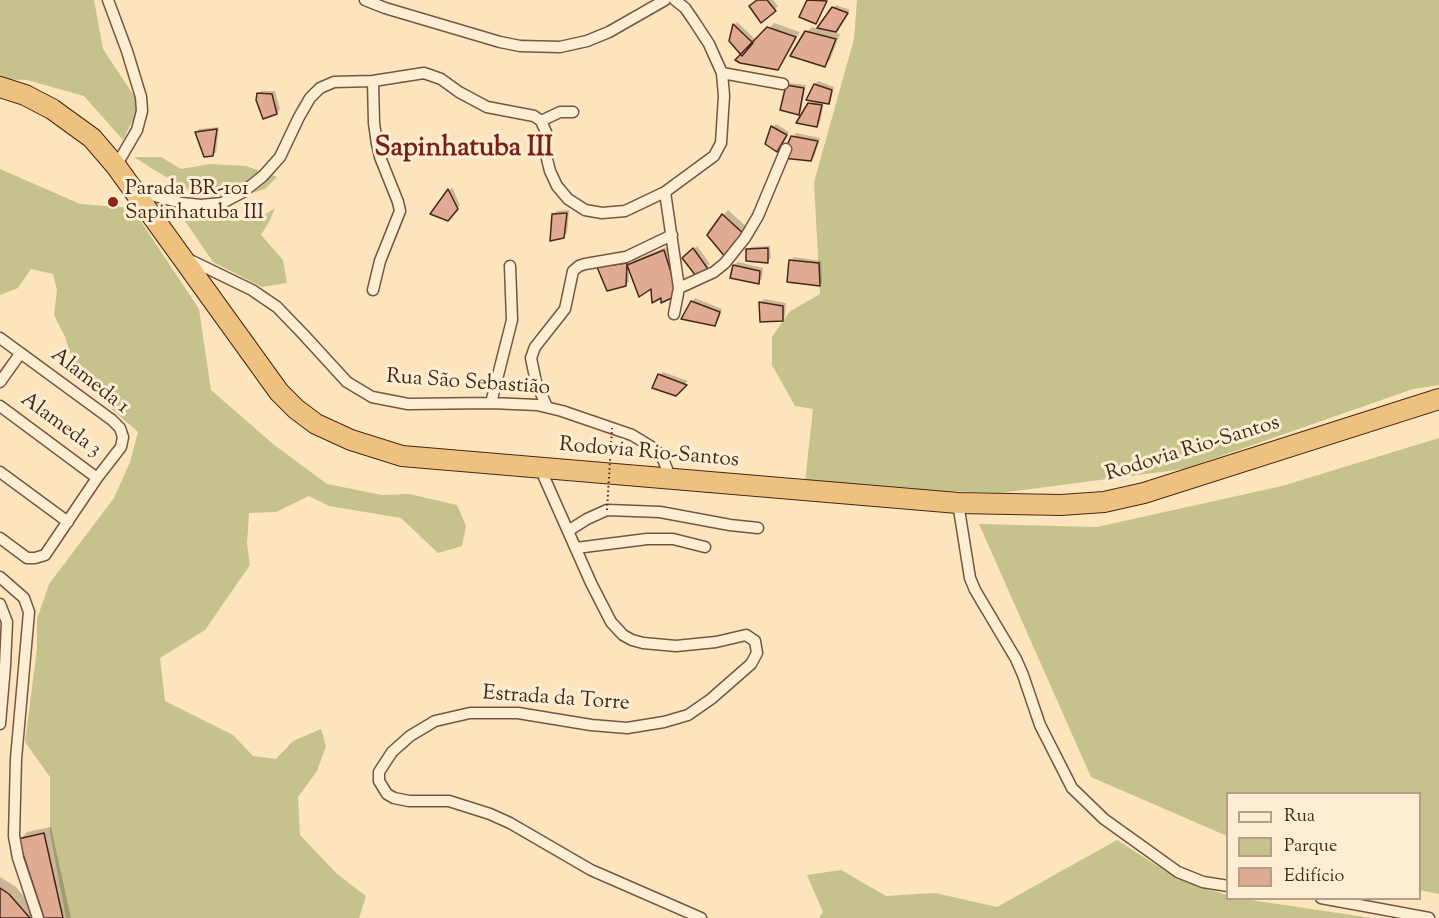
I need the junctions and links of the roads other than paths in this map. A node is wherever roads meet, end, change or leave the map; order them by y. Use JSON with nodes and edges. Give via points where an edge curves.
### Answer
{"nodes":[{"id":1,"x":108,"y":0,"type":"edge"},
{"id":2,"x":365,"y":0,"type":"edge"},
{"id":3,"x":665,"y":0,"type":"edge"},
{"id":4,"x":675,"y":0,"type":"edge"},
{"id":5,"x":722,"y":73,"type":"junction"},
{"id":6,"x":373,"y":81,"type":"junction"},
{"id":7,"x":783,"y":84,"type":"dead end"},
{"id":8,"x":0,"y":87,"type":"edge"},
{"id":9,"x":573,"y":112,"type":"dead end"},
{"id":10,"x":541,"y":121,"type":"junction"},
{"id":11,"x":786,"y":149,"type":"dead end"},
{"id":12,"x":116,"y":166,"type":"junction"},
{"id":13,"x":133,"y":191,"type":"junction"},
{"id":14,"x":665,"y":192,"type":"junction"},
{"id":15,"x":672,"y":235,"type":"junction"},
{"id":16,"x":178,"y":254,"type":"junction"},
{"id":17,"x":510,"y":266,"type":"dead end"},
{"id":18,"x":680,"y":288,"type":"junction"},
{"id":19,"x":374,"y":290,"type":"dead end"},
{"id":20,"x":674,"y":314,"type":"dead end"},
{"id":21,"x":0,"y":338,"type":"edge"},
{"id":22,"x":20,"y":354,"type":"junction"},
{"id":23,"x":0,"y":382,"type":"edge"},
{"id":24,"x":1439,"y":399,"type":"edge"},
{"id":25,"x":492,"y":403,"type":"junction"},
{"id":26,"x":0,"y":406,"type":"edge"},
{"id":27,"x":547,"y":407,"type":"junction"},
{"id":28,"x":540,"y":468,"type":"junction"},
{"id":29,"x":0,"y":472,"type":"edge"},
{"id":30,"x":98,"y":478,"type":"junction"},
{"id":31,"x":669,"y":480,"type":"junction"},
{"id":32,"x":958,"y":503,"type":"junction"},
{"id":33,"x":68,"y":522,"type":"junction"},
{"id":34,"x":758,"y":528,"type":"dead end"},
{"id":35,"x":568,"y":531,"type":"junction"},
{"id":36,"x":0,"y":538,"type":"edge"},
{"id":37,"x":705,"y":547,"type":"dead end"},
{"id":38,"x":576,"y":548,"type":"junction"},
{"id":39,"x":0,"y":577,"type":"edge"},
{"id":40,"x":0,"y":604,"type":"edge"},
{"id":41,"x":0,"y":724,"type":"edge"},
{"id":42,"x":1226,"y":885,"type":"edge"},
{"id":43,"x":1332,"y":900,"type":"edge"},
{"id":44,"x":38,"y":918,"type":"edge"},
{"id":45,"x":701,"y":918,"type":"edge"},
{"id":46,"x":1429,"y":918,"type":"edge"}],
"edges":[{"from":1,"to":12,"type":"street","via":[[128,51],[142,111],[137,130]]},
{"from":2,"to":3,"type":"street","via":[[500,42],[560,47],[609,32]]},
{"from":4,"to":5,"type":"street","via":[[685,8],[709,44]]},
{"from":5,"to":7,"type":"street"},
{"from":5,"to":14,"type":"street","via":[[724,96],[718,150]]},
{"from":6,"to":10,"type":"street","via":[[424,73],[487,107],[525,113]]},
{"from":6,"to":13,"type":"street","via":[[334,82],[320,88],[310,98],[280,157],[243,192],[222,203],[182,203]]},
{"from":6,"to":19,"type":"street","via":[[377,144],[400,212],[380,261]]},
{"from":8,"to":12,"type":"highway","name":"Rodovia Rio-Santos","via":[[52,109],[92,138]]},
{"from":9,"to":10,"type":"street","via":[[560,112]]},
{"from":10,"to":14,"type":"street","via":[[546,132],[547,159],[557,186],[585,210],[625,211]]},
{"from":11,"to":18,"type":"street","via":[[745,238],[714,272]]},
{"from":12,"to":13,"type":"highway","name":"Rodovia Rio-Santos"},
{"from":13,"to":16,"type":"highway","name":"Rodovia Rio-Santos"},
{"from":14,"to":15,"type":"street"},
{"from":15,"to":18,"type":"street"},
{"from":15,"to":27,"type":"street","via":[[626,257],[585,264],[573,271],[565,309],[535,346],[531,358]]},
{"from":16,"to":25,"type":"street","name":"Rua São Sebastião","via":[[252,290],[277,307],[347,382],[372,397],[408,404]]},
{"from":16,"to":28,"type":"highway","name":"Rodovia Rio-Santos","via":[[279,392],[316,424],[402,456]]},
{"from":17,"to":25,"type":"street","via":[[512,320]]},
{"from":18,"to":20,"type":"street"},
{"from":21,"to":22,"type":"street","name":"Alameda 1"},
{"from":22,"to":23,"type":"street"},
{"from":22,"to":30,"type":"street","name":"Alameda 1","via":[[120,428],[123,442]]},
{"from":24,"to":32,"type":"highway","name":"Rodovia Rio-Santos","via":[[1114,500],[1060,505]]},
{"from":25,"to":27,"type":"street","name":"Rua São Sebastião"},
{"from":26,"to":30,"type":"street","name":"Alameda 3"},
{"from":27,"to":31,"type":"street","name":"Rua São Sebastião","via":[[632,435],[662,457]]},
{"from":28,"to":31,"type":"highway","name":"Rodovia Rio-Santos"},
{"from":28,"to":35,"type":"street","name":"Estrada da Torre"},
{"from":29,"to":33,"type":"street"},
{"from":30,"to":33,"type":"street","name":"Alameda 1"},
{"from":31,"to":32,"type":"highway","name":"Rodovia Rio-Santos"},
{"from":32,"to":42,"type":"street","via":[[973,584],[1016,659],[1040,725],[1072,788],[1104,819],[1178,872],[1203,882]]},
{"from":33,"to":36,"type":"street","name":"Alameda 1","via":[[45,555],[35,558],[27,558]]},
{"from":34,"to":35,"type":"street","via":[[660,512],[607,510]]},
{"from":35,"to":38,"type":"street","name":"Estrada da Torre"},
{"from":37,"to":38,"type":"street","via":[[673,539]]},
{"from":38,"to":45,"type":"street","name":"Estrada da Torre","via":[[610,622],[632,640],[676,646],[746,635],[757,647],[751,664],[704,705],[664,722],[627,728],[518,713],[470,713],[435,721],[392,752],[379,772],[379,782],[394,798],[449,801],[490,814],[591,870]]},
{"from":39,"to":44,"type":"street","via":[[24,598],[29,612],[16,759],[14,836]]},
{"from":40,"to":41,"type":"street","via":[[7,622]]},
{"from":43,"to":46,"type":"street"}]}
